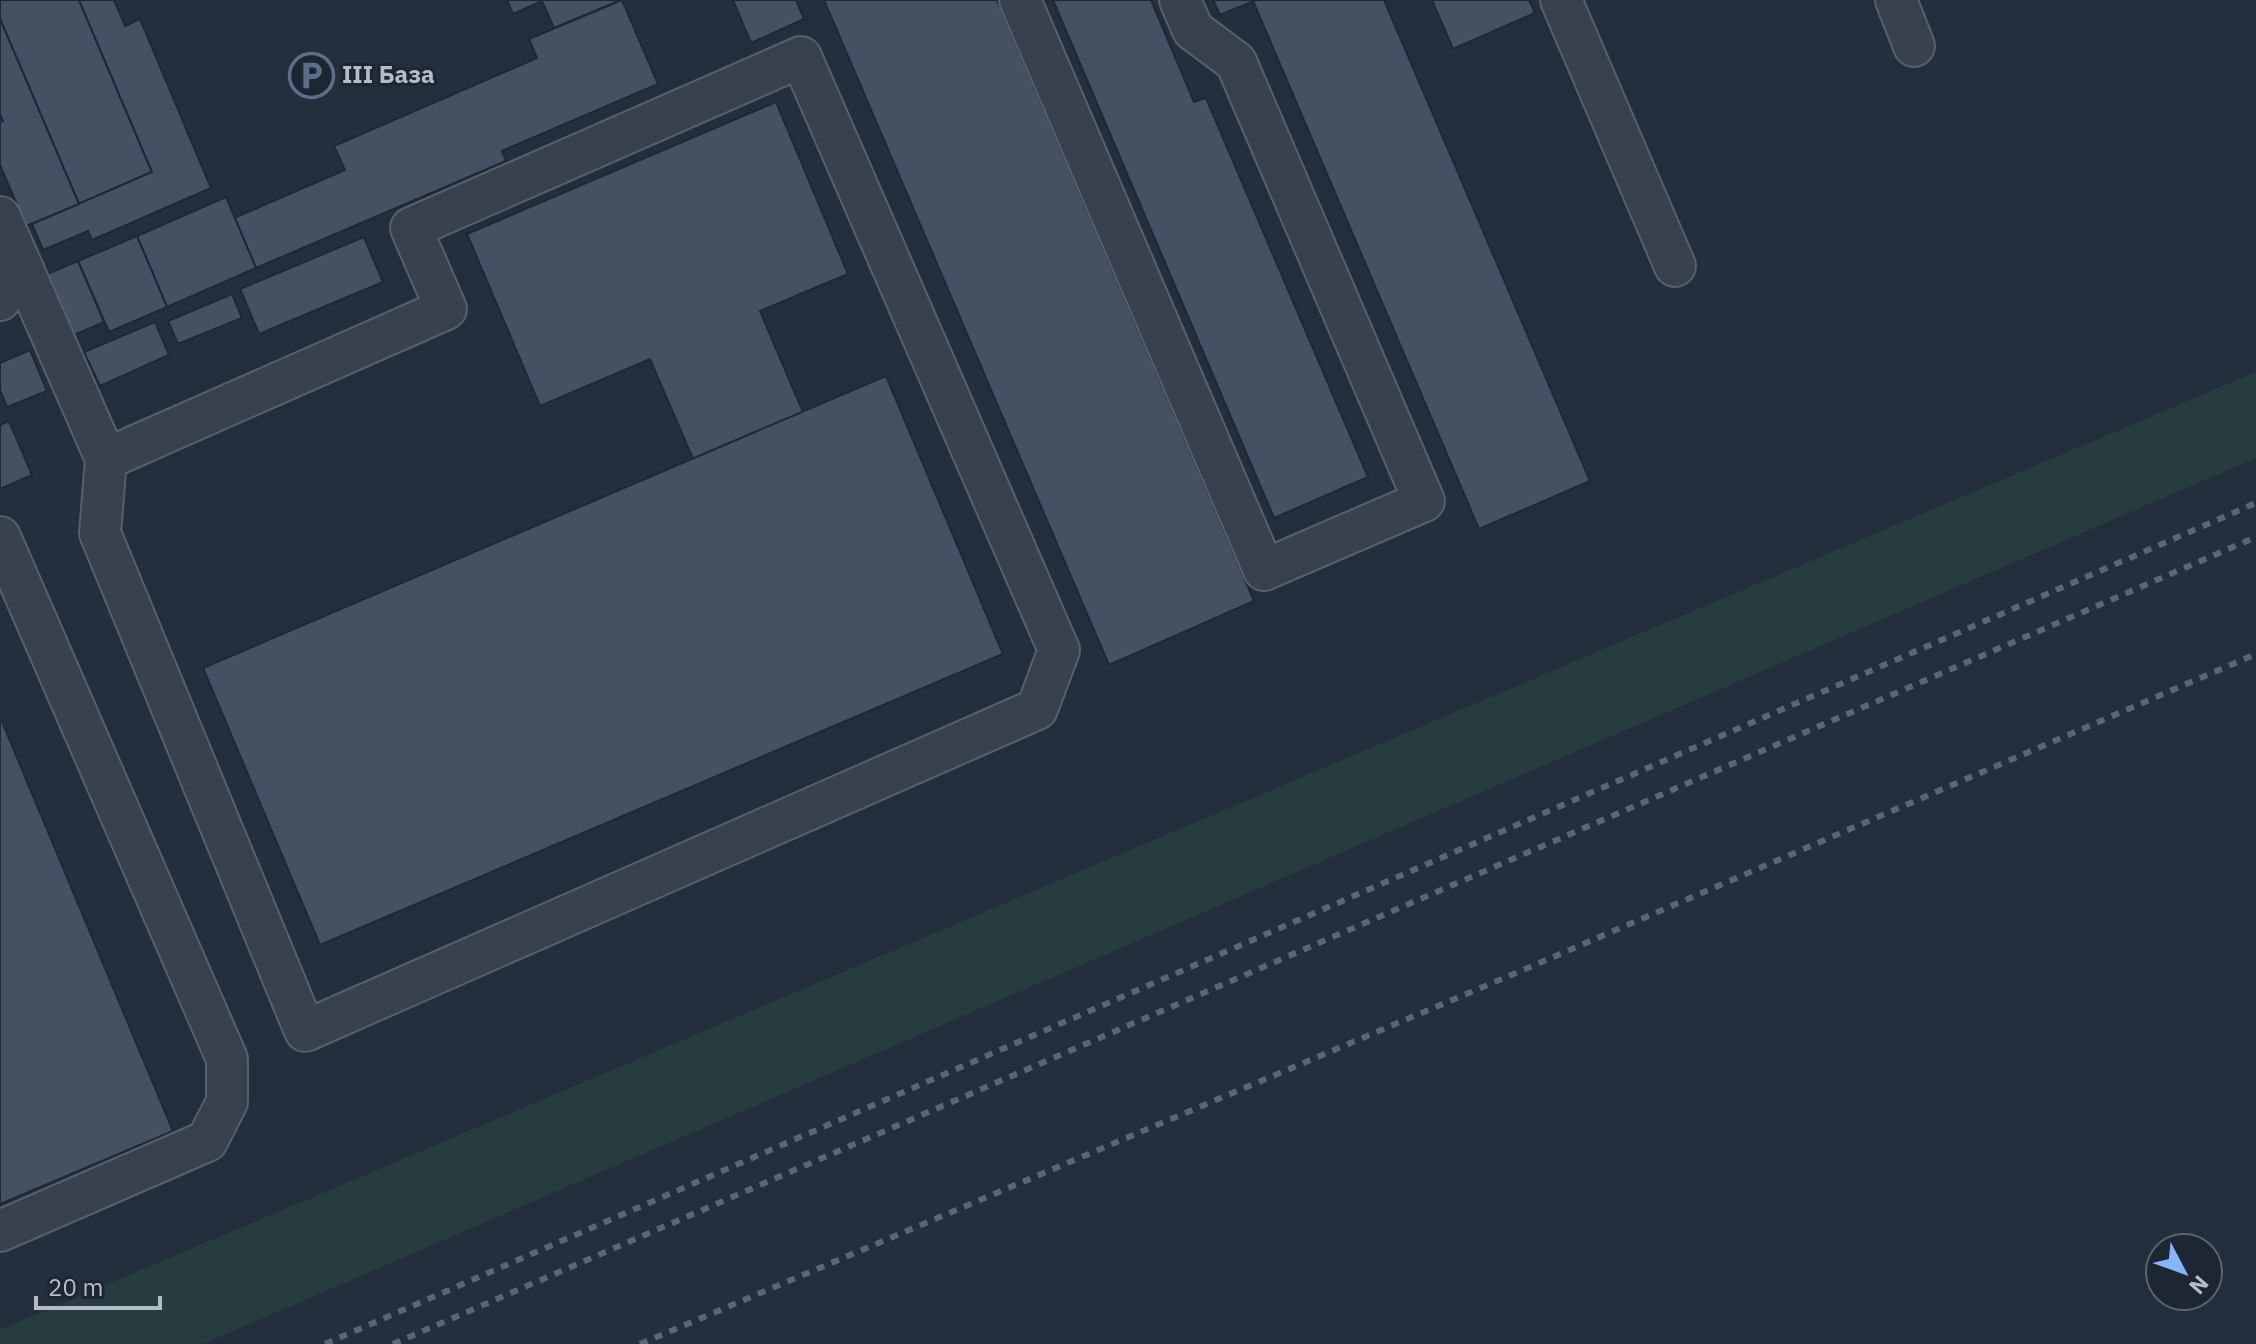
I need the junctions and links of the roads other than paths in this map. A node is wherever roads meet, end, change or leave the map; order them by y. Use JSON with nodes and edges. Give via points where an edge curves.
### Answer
{"nodes":[{"id":1,"x":1020,"y":0,"type":"edge"},
{"id":2,"x":1180,"y":0,"type":"edge"},
{"id":3,"x":1561,"y":0,"type":"edge"},
{"id":4,"x":1896,"y":0,"type":"edge"},
{"id":5,"x":1914,"y":46,"type":"dead end"},
{"id":6,"x":0,"y":217,"type":"edge"},
{"id":7,"x":1675,"y":266,"type":"dead end"},
{"id":8,"x":12,"y":286,"type":"edge"},
{"id":9,"x":106,"y":459,"type":"junction"},
{"id":10,"x":0,"y":537,"type":"edge"},
{"id":11,"x":0,"y":1231,"type":"edge"}],
"edges":[{"from":1,"to":2,"type":"lane","via":[[1264,570],[1424,501],[1236,62],[1193,30]]},
{"from":3,"to":7,"type":"lane"},
{"from":4,"to":5,"type":"lane"},
{"from":6,"to":8,"type":"lane"},
{"from":8,"to":9,"type":"lane"},
{"from":9,"to":9,"type":"lane","via":[[446,309],[411,228],[801,57],[1059,650],[1037,709],[305,1031],[100,533]]},
{"from":10,"to":11,"type":"lane","via":[[227,1059],[227,1102],[207,1141]]}]}
